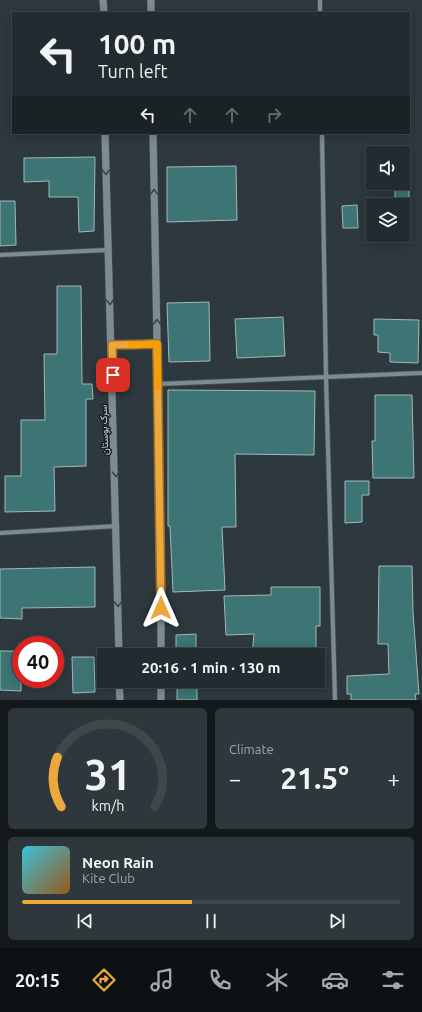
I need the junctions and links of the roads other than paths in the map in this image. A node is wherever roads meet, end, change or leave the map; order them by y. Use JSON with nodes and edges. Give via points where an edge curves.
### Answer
{"nodes":[{"id":1,"x":103,"y":0,"type":"edge"},
{"id":2,"x":151,"y":0,"type":"edge"},
{"id":3,"x":320,"y":0,"type":"edge"},
{"id":4,"x":104,"y":12,"type":"edge"},
{"id":5,"x":151,"y":12,"type":"edge"},
{"id":6,"x":320,"y":12,"type":"edge"},
{"id":7,"x":105,"y":134,"type":"edge"},
{"id":8,"x":153,"y":134,"type":"edge"},
{"id":9,"x":322,"y":134,"type":"edge"},
{"id":10,"x":107,"y":250,"type":"junction"},
{"id":11,"x":0,"y":255,"type":"edge"},
{"id":12,"x":157,"y":344,"type":"junction"},
{"id":13,"x":112,"y":345,"type":"junction"},
{"id":14,"x":422,"y":374,"type":"edge"},
{"id":15,"x":326,"y":377,"type":"junction"},
{"id":16,"x":158,"y":384,"type":"junction"},
{"id":17,"x":117,"y":526,"type":"junction"},
{"id":18,"x":0,"y":534,"type":"edge"},
{"id":19,"x":119,"y":648,"type":"edge"},
{"id":20,"x":161,"y":648,"type":"edge"},
{"id":21,"x":119,"y":688,"type":"edge"},
{"id":22,"x":161,"y":688,"type":"edge"},
{"id":23,"x":120,"y":700,"type":"edge"},
{"id":24,"x":161,"y":700,"type":"edge"},
{"id":25,"x":335,"y":700,"type":"edge"}],
"edges":[{"from":1,"to":4,"type":"street"},
{"from":2,"to":5,"type":"street"},
{"from":3,"to":6,"type":"street"},
{"from":7,"to":10,"type":"street","name":"سرک بوستان","one_way":true},
{"from":12,"to":8,"type":"street","one_way":true},
{"from":9,"to":15,"type":"street"},
{"from":10,"to":11,"type":"street"},
{"from":10,"to":13,"type":"street","name":"سرک بوستان","one_way":true},
{"from":12,"to":13,"type":"street"},
{"from":12,"to":16,"type":"street"},
{"from":13,"to":17,"type":"street","name":"سرک بوستان","one_way":true},
{"from":14,"to":15,"type":"street"},
{"from":15,"to":16,"type":"street"},
{"from":15,"to":25,"type":"street"},
{"from":16,"to":20,"type":"street"},
{"from":17,"to":18,"type":"street"},
{"from":17,"to":19,"type":"street","name":"سرک بوستان","one_way":true},
{"from":21,"to":23,"type":"street"},
{"from":22,"to":24,"type":"street"}]}
